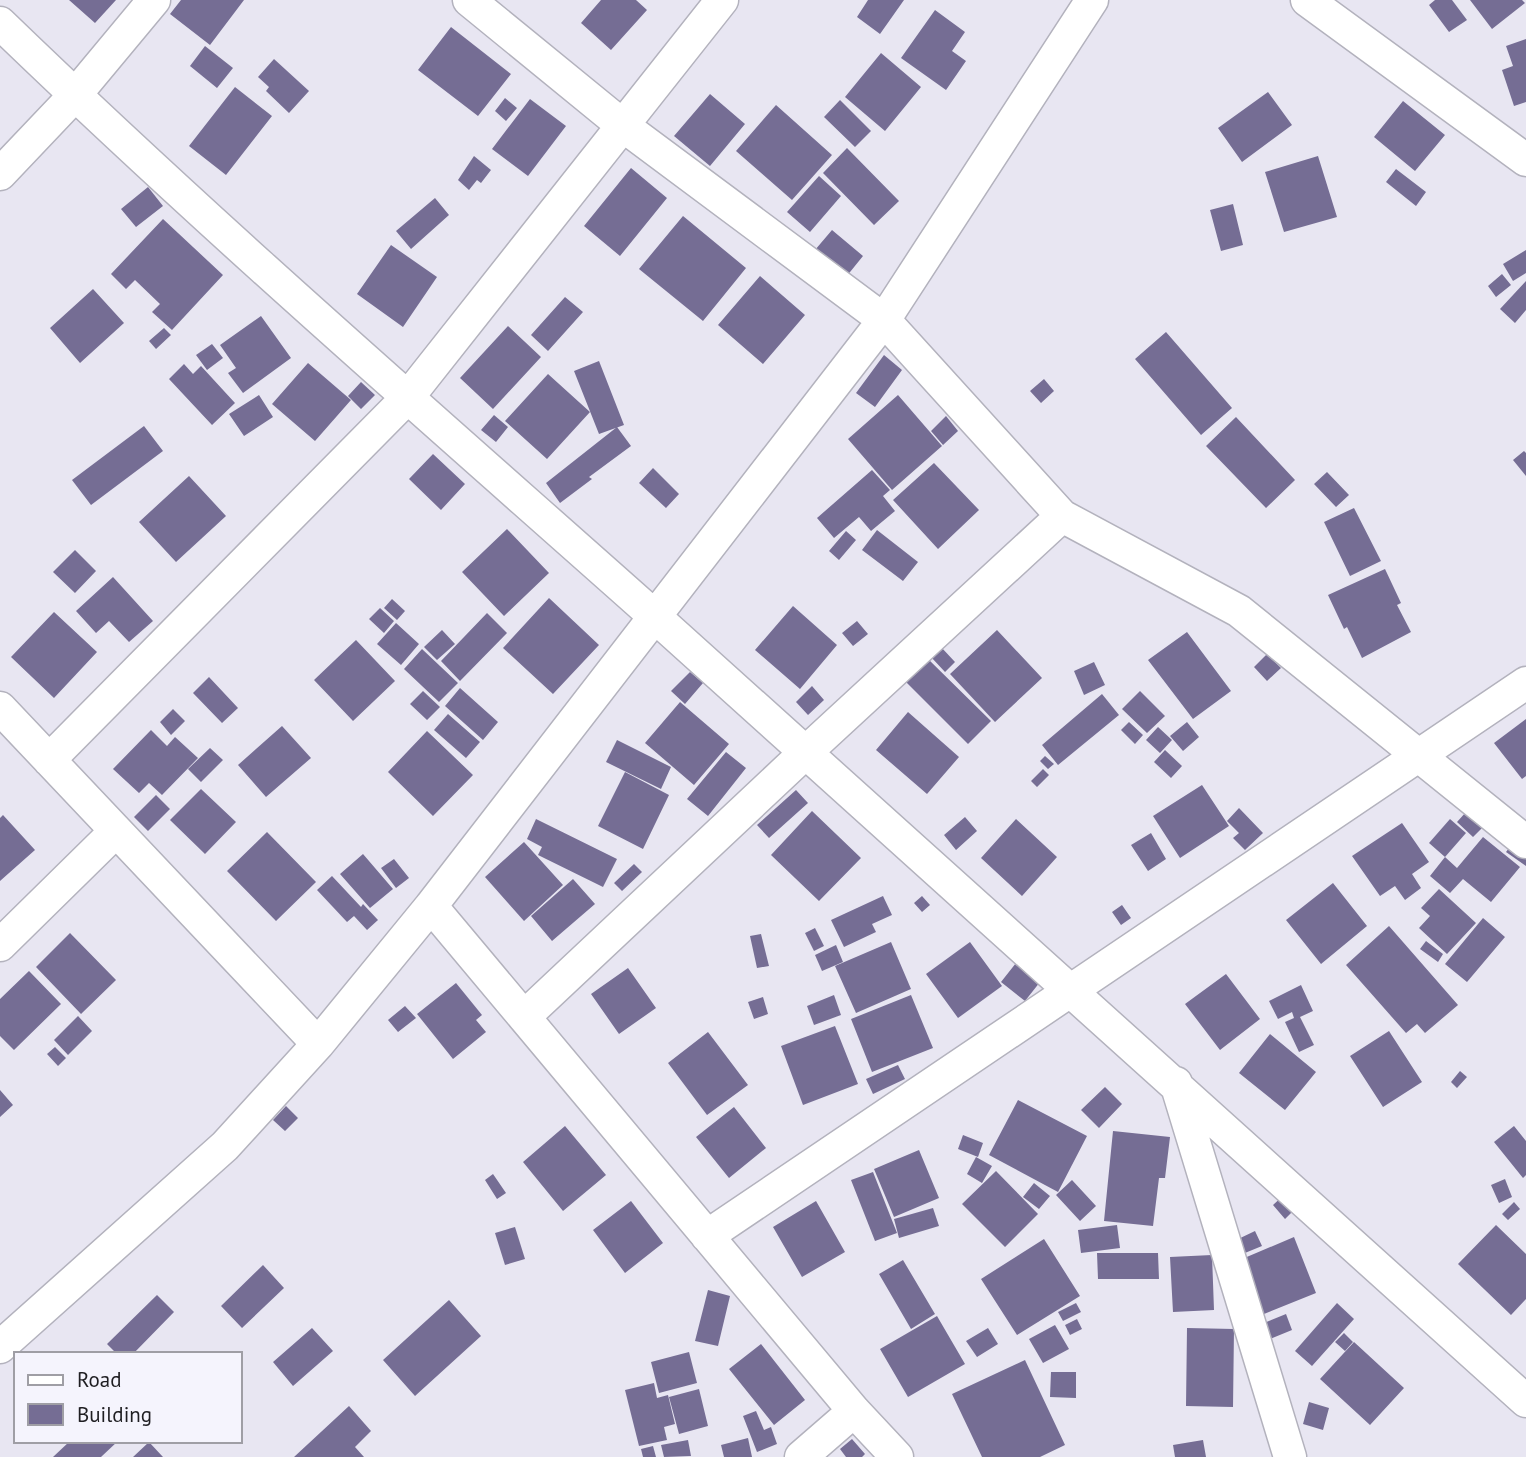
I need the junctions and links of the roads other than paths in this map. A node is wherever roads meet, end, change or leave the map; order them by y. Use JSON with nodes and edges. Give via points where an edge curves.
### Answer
{"nodes":[{"id":1,"x":154,"y":0,"type":"edge"},
{"id":2,"x":469,"y":0,"type":"edge"},
{"id":3,"x":722,"y":0,"type":"edge"},
{"id":4,"x":1092,"y":0,"type":"edge"},
{"id":5,"x":1307,"y":0,"type":"edge"},
{"id":6,"x":0,"y":23,"type":"edge"},
{"id":7,"x":75,"y":95,"type":"junction"},
{"id":8,"x":622,"y":125,"type":"junction"},
{"id":9,"x":1526,"y":160,"type":"edge"},
{"id":10,"x":0,"y":174,"type":"edge"},
{"id":11,"x":884,"y":320,"type":"junction"},
{"id":12,"x":408,"y":397,"type":"junction"},
{"id":13,"x":1062,"y":516,"type":"junction"},
{"id":14,"x":655,"y":617,"type":"junction"},
{"id":15,"x":1526,"y":683,"type":"edge"},
{"id":16,"x":0,"y":708,"type":"edge"},
{"id":17,"x":806,"y":752,"type":"junction"},
{"id":18,"x":1418,"y":757,"type":"junction"},
{"id":19,"x":49,"y":760,"type":"junction"},
{"id":20,"x":116,"y":831,"type":"junction"},
{"id":21,"x":1526,"y":842,"type":"edge"},
{"id":22,"x":431,"y":906,"type":"junction"},
{"id":23,"x":0,"y":945,"type":"edge"},
{"id":24,"x":1072,"y":990,"type":"junction"},
{"id":25,"x":524,"y":1017,"type":"junction"},
{"id":26,"x":318,"y":1045,"type":"junction"},
{"id":27,"x":1176,"y":1082,"type":"junction"},
{"id":28,"x":707,"y":1236,"type":"junction"},
{"id":29,"x":0,"y":1347,"type":"edge"},
{"id":30,"x":1526,"y":1401,"type":"edge"},
{"id":31,"x":854,"y":1411,"type":"junction"},
{"id":32,"x":802,"y":1457,"type":"edge"},
{"id":33,"x":897,"y":1457,"type":"edge"},
{"id":34,"x":1290,"y":1457,"type":"edge"}],
"edges":[{"from":1,"to":7,"type":"street"},
{"from":2,"to":8,"type":"street"},
{"from":3,"to":8,"type":"street"},
{"from":4,"to":11,"type":"street"},
{"from":5,"to":9,"type":"street"},
{"from":6,"to":7,"type":"street"},
{"from":7,"to":10,"type":"street"},
{"from":7,"to":12,"type":"street"},
{"from":8,"to":11,"type":"street"},
{"from":8,"to":12,"type":"street"},
{"from":11,"to":13,"type":"street"},
{"from":11,"to":14,"type":"street"},
{"from":12,"to":14,"type":"street"},
{"from":12,"to":19,"type":"street"},
{"from":13,"to":17,"type":"street"},
{"from":13,"to":18,"type":"street","via":[[1239,611]]},
{"from":14,"to":17,"type":"street"},
{"from":14,"to":22,"type":"street"},
{"from":15,"to":18,"type":"street"},
{"from":16,"to":19,"type":"street"},
{"from":17,"to":24,"type":"street"},
{"from":17,"to":25,"type":"street"},
{"from":18,"to":21,"type":"street"},
{"from":18,"to":24,"type":"street"},
{"from":19,"to":20,"type":"street"},
{"from":20,"to":23,"type":"street"},
{"from":20,"to":26,"type":"street"},
{"from":22,"to":25,"type":"street"},
{"from":22,"to":26,"type":"street"},
{"from":24,"to":27,"type":"street"},
{"from":24,"to":28,"type":"street"},
{"from":25,"to":28,"type":"street"},
{"from":26,"to":29,"type":"street","via":[[225,1146]]},
{"from":27,"to":30,"type":"street"},
{"from":27,"to":34,"type":"street"},
{"from":28,"to":31,"type":"street"},
{"from":31,"to":32,"type":"street"},
{"from":31,"to":33,"type":"street"}]}
